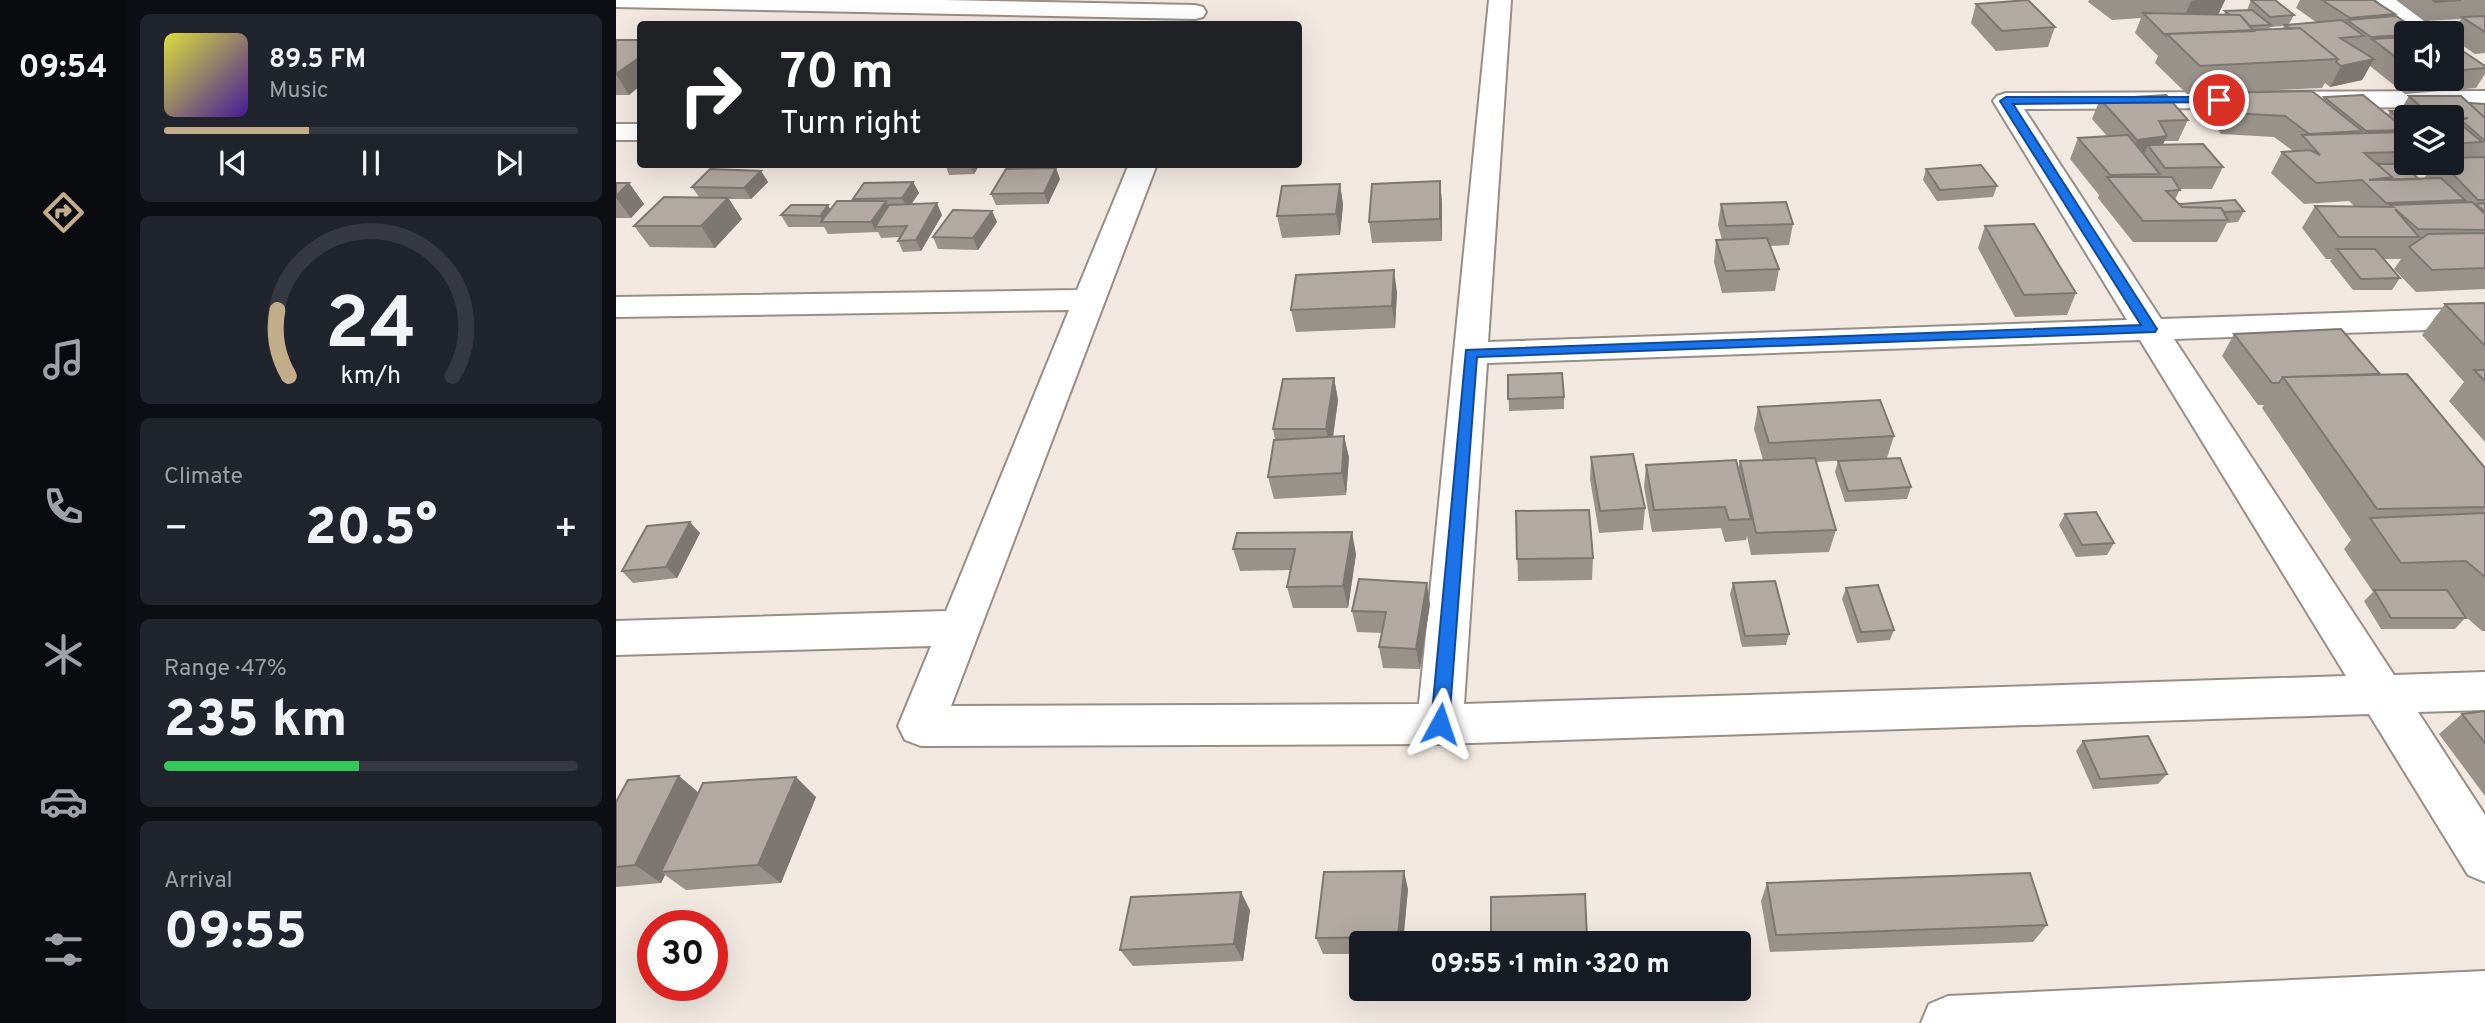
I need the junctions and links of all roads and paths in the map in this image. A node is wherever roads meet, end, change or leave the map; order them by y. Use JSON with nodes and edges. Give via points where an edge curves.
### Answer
{"nodes":[{"id":1,"x":616,"y":0,"type":"edge"},
{"id":2,"x":1500,"y":0,"type":"edge"},
{"id":3,"x":2386,"y":0,"type":"edge"},
{"id":4,"x":1192,"y":12,"type":"edge"},
{"id":5,"x":2413,"y":21,"type":"edge"},
{"id":6,"x":2485,"y":99,"type":"edge"},
{"id":7,"x":616,"y":132,"type":"edge"},
{"id":8,"x":637,"y":132,"type":"edge"},
{"id":9,"x":1141,"y":168,"type":"edge"},
{"id":10,"x":1090,"y":300,"type":"junction"},
{"id":11,"x":616,"y":307,"type":"edge"},
{"id":12,"x":2485,"y":318,"type":"edge"},
{"id":13,"x":2150,"y":329,"type":"junction"},
{"id":14,"x":1471,"y":353,"type":"junction"},
{"id":15,"x":960,"y":628,"type":"junction"},
{"id":16,"x":616,"y":638,"type":"edge"},
{"id":17,"x":2485,"y":691,"type":"edge"},
{"id":18,"x":2382,"y":695,"type":"junction"},
{"id":19,"x":1440,"y":724,"type":"junction"},
{"id":20,"x":2485,"y":858,"type":"edge"},
{"id":21,"x":2485,"y":998,"type":"edge"},
{"id":22,"x":1948,"y":1023,"type":"edge"}],
"edges":[{"from":1,"to":4,"type":"street"},
{"from":2,"to":14,"type":"street"},
{"from":3,"to":5,"type":"street"},
{"from":6,"to":13,"type":"street","via":[[2006,101]]},
{"from":7,"to":8,"type":"street"},
{"from":9,"to":10,"type":"street"},
{"from":10,"to":11,"type":"street"},
{"from":10,"to":15,"type":"street"},
{"from":12,"to":13,"type":"street"},
{"from":13,"to":14,"type":"street"},
{"from":13,"to":18,"type":"street"},
{"from":14,"to":19,"type":"street"},
{"from":15,"to":16,"type":"street"},
{"from":15,"to":19,"type":"street","via":[[921,726]]},
{"from":17,"to":18,"type":"street"},
{"from":18,"to":19,"type":"street"},
{"from":18,"to":20,"type":"street"},
{"from":21,"to":22,"type":"street"}]}
